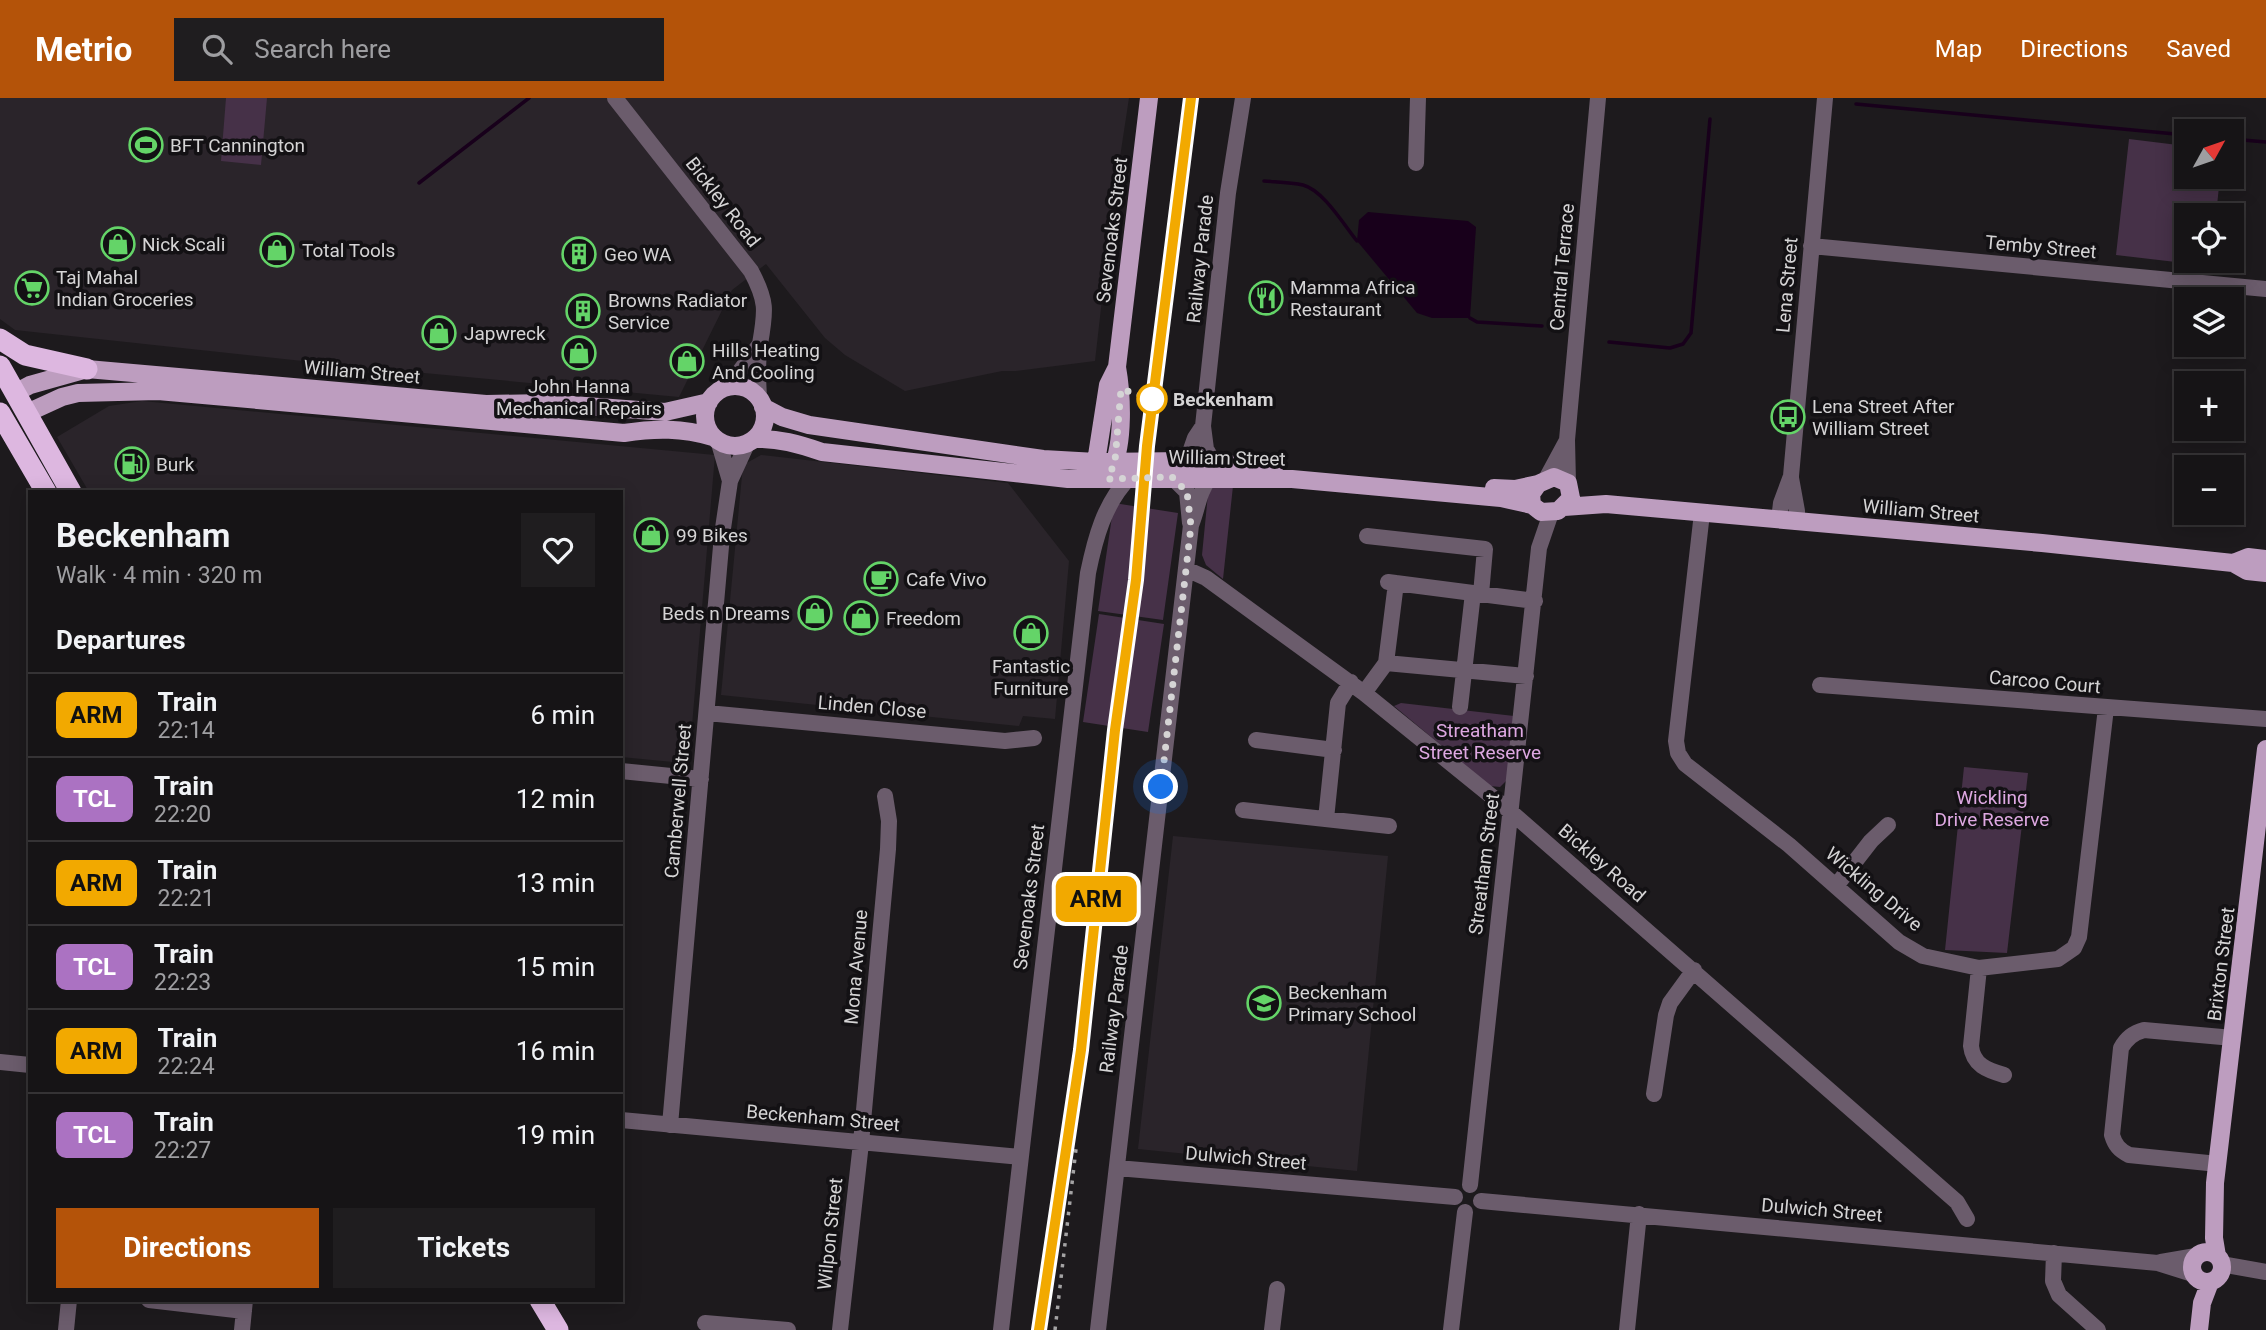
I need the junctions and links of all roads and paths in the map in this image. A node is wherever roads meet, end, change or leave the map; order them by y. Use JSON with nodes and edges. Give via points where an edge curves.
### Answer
{"nodes":[{"id":1,"x":615,"y":98,"type":"edge"},
{"id":2,"x":1149,"y":98,"type":"edge"},
{"id":3,"x":1242,"y":98,"type":"edge"},
{"id":4,"x":1418,"y":98,"type":"edge"},
{"id":5,"x":1598,"y":98,"type":"edge"},
{"id":6,"x":1825,"y":98,"type":"edge"},
{"id":7,"x":1416,"y":163,"type":"dead end"},
{"id":8,"x":1811,"y":246,"type":"junction"},
{"id":9,"x":2266,"y":289,"type":"edge"},
{"id":10,"x":0,"y":339,"type":"edge"},
{"id":11,"x":760,"y":344,"type":"junction"},
{"id":12,"x":0,"y":366,"type":"edge"},
{"id":13,"x":1116,"y":367,"type":"junction"},
{"id":14,"x":87,"y":369,"type":"junction"},
{"id":15,"x":728,"y":387,"type":"junction"},
{"id":16,"x":7,"y":399,"type":"edge"},
{"id":17,"x":709,"y":402,"type":"junction"},
{"id":18,"x":761,"y":403,"type":"junction"},
{"id":19,"x":27,"y":413,"type":"junction"},
{"id":20,"x":1203,"y":426,"type":"junction"},
{"id":21,"x":3,"y":428,"type":"edge"},
{"id":22,"x":716,"y":438,"type":"junction"},
{"id":23,"x":1567,"y":440,"type":"junction"},
{"id":24,"x":750,"y":441,"type":"junction"},
{"id":25,"x":1115,"y":461,"type":"junction"},
{"id":26,"x":1187,"y":461,"type":"junction"},
{"id":27,"x":1212,"y":470,"type":"junction"},
{"id":28,"x":1102,"y":473,"type":"junction"},
{"id":29,"x":1172,"y":477,"type":"junction"},
{"id":30,"x":1129,"y":478,"type":"junction"},
{"id":31,"x":730,"y":481,"type":"junction"},
{"id":32,"x":1542,"y":481,"type":"junction"},
{"id":33,"x":1569,"y":485,"type":"junction"},
{"id":34,"x":46,"y":490,"type":"edge"},
{"id":35,"x":70,"y":490,"type":"edge"},
{"id":36,"x":1606,"y":504,"type":"junction"},
{"id":37,"x":1546,"y":508,"type":"junction"},
{"id":38,"x":1702,"y":513,"type":"junction"},
{"id":39,"x":1788,"y":521,"type":"junction"},
{"id":40,"x":1191,"y":526,"type":"junction"},
{"id":41,"x":1367,"y":536,"type":"dead end"},
{"id":42,"x":2266,"y":559,"type":"edge"},
{"id":43,"x":2233,"y":563,"type":"junction"},
{"id":44,"x":1186,"y":569,"type":"junction"},
{"id":45,"x":2266,"y":573,"type":"edge"},
{"id":46,"x":1477,"y":594,"type":"junction"},
{"id":47,"x":1535,"y":601,"type":"junction"},
{"id":48,"x":1386,"y":663,"type":"junction"},
{"id":49,"x":1465,"y":671,"type":"junction"},
{"id":50,"x":1526,"y":676,"type":"junction"},
{"id":51,"x":1351,"y":682,"type":"junction"},
{"id":52,"x":1820,"y":685,"type":"dead end"},
{"id":53,"x":1364,"y":692,"type":"junction"},
{"id":54,"x":1461,"y":707,"type":"dead end"},
{"id":55,"x":2106,"y":708,"type":"junction"},
{"id":56,"x":707,"y":713,"type":"junction"},
{"id":57,"x":2266,"y":719,"type":"edge"},
{"id":58,"x":1034,"y":738,"type":"dead end"},
{"id":59,"x":1256,"y":740,"type":"dead end"},
{"id":60,"x":2266,"y":749,"type":"edge"},
{"id":61,"x":1334,"y":750,"type":"junction"},
{"id":62,"x":623,"y":771,"type":"edge"},
{"id":63,"x":701,"y":779,"type":"junction"},
{"id":64,"x":884,"y":796,"type":"dead end"},
{"id":65,"x":1243,"y":810,"type":"dead end"},
{"id":66,"x":1511,"y":812,"type":"junction"},
{"id":67,"x":1326,"y":819,"type":"junction"},
{"id":68,"x":1888,"y":825,"type":"dead end"},
{"id":69,"x":1389,"y":826,"type":"dead end"},
{"id":70,"x":1836,"y":886,"type":"junction"},
{"id":71,"x":1979,"y":968,"type":"junction"},
{"id":72,"x":1694,"y":970,"type":"junction"},
{"id":73,"x":2233,"y":1038,"type":"junction"},
{"id":74,"x":0,"y":1062,"type":"edge"},
{"id":75,"x":28,"y":1065,"type":"edge"},
{"id":76,"x":2004,"y":1075,"type":"dead end"},
{"id":77,"x":1654,"y":1094,"type":"dead end"},
{"id":78,"x":623,"y":1120,"type":"edge"},
{"id":79,"x":670,"y":1125,"type":"junction"},
{"id":80,"x":861,"y":1143,"type":"junction"},
{"id":81,"x":1020,"y":1157,"type":"junction"},
{"id":82,"x":2218,"y":1164,"type":"junction"},
{"id":83,"x":1117,"y":1168,"type":"junction"},
{"id":84,"x":1470,"y":1185,"type":"junction"},
{"id":85,"x":1455,"y":1197,"type":"junction"},
{"id":86,"x":1481,"y":1201,"type":"junction"},
{"id":87,"x":1465,"y":1212,"type":"junction"},
{"id":88,"x":1639,"y":1214,"type":"junction"},
{"id":89,"x":1967,"y":1219,"type":"dead end"},
{"id":90,"x":2054,"y":1253,"type":"junction"},
{"id":91,"x":2207,"y":1268,"type":"junction"},
{"id":92,"x":2261,"y":1272,"type":"edge"},
{"id":93,"x":1276,"y":1289,"type":"dead end"},
{"id":94,"x":69,"y":1302,"type":"edge"},
{"id":95,"x":181,"y":1302,"type":"edge"},
{"id":96,"x":541,"y":1302,"type":"edge"},
{"id":97,"x":554,"y":1302,"type":"edge"},
{"id":98,"x":244,"y":1306,"type":"edge"},
{"id":99,"x":705,"y":1323,"type":"dead end"},
{"id":100,"x":66,"y":1330,"type":"edge"},
{"id":101,"x":242,"y":1330,"type":"edge"},
{"id":102,"x":558,"y":1330,"type":"edge"},
{"id":103,"x":571,"y":1330,"type":"edge"},
{"id":104,"x":788,"y":1330,"type":"edge"},
{"id":105,"x":840,"y":1330,"type":"edge"},
{"id":106,"x":1001,"y":1330,"type":"edge"},
{"id":107,"x":1098,"y":1330,"type":"edge"},
{"id":108,"x":1272,"y":1330,"type":"edge"},
{"id":109,"x":1451,"y":1330,"type":"edge"},
{"id":110,"x":1627,"y":1330,"type":"edge"},
{"id":111,"x":2098,"y":1330,"type":"edge"},
{"id":112,"x":2199,"y":1330,"type":"edge"}],
"edges":[{"from":1,"to":11,"type":"street","name":"Bickley Road","via":[[751,271],[765,311]]},
{"from":2,"to":13,"type":"main road","name":"Sevenoaks Street"},
{"from":3,"to":20,"type":"street","name":"Railway Parade"},
{"from":4,"to":7,"type":"street"},
{"from":5,"to":23,"type":"street","name":"Central Terrace"},
{"from":6,"to":8,"type":"street","name":"Lena Street"},
{"from":8,"to":9,"type":"street","name":"Temby Street"},
{"from":8,"to":39,"type":"street","name":"Lena Street","via":[[1791,476],[1781,503]]},
{"from":10,"to":14,"type":"highway","via":[[25,355]]},
{"from":11,"to":15,"type":"street","name":"Bickley Road"},
{"from":11,"to":18,"type":"street","name":"Bickley Road"},
{"from":12,"to":16,"type":"highway"},
{"from":13,"to":25,"type":"main road","name":"Sevenoaks Street","via":[[1121,389]]},
{"from":13,"to":28,"type":"main road","name":"Sevenoaks Street","via":[[1108,386]]},
{"from":14,"to":16,"type":"main road","name":"William Street","via":[[30,384]]},
{"from":14,"to":17,"type":"main road","name":"William Street","via":[[486,404],[547,403],[665,412]]},
{"from":15,"to":17,"type":"main road"},
{"from":15,"to":18,"type":"main road","via":[[744,387]]},
{"from":16,"to":19,"type":"highway"},
{"from":17,"to":22,"type":"main road","via":[[705,418]]},
{"from":18,"to":24,"type":"main road","via":[[763,426]]},
{"from":18,"to":28,"type":"main road","name":"William Street","via":[[809,425],[1030,457]]},
{"from":19,"to":21,"type":"highway"},
{"from":19,"to":22,"type":"main road","name":"William Street","via":[[78,393],[158,391],[624,433],[654,428],[689,430]]},
{"from":19,"to":35,"type":"highway"},
{"from":20,"to":26,"type":"street","name":"Railway Parade"},
{"from":20,"to":27,"type":"street","name":"Railway Parade"},
{"from":21,"to":34,"type":"highway"},
{"from":22,"to":24,"type":"main road","via":[[728,445]]},
{"from":22,"to":31,"type":"street","name":"Camberwell Street"},
{"from":23,"to":32,"type":"street","name":"Central Terrace"},
{"from":23,"to":33,"type":"street","name":"Central Terrace"},
{"from":24,"to":28,"type":"main road","name":"William Street","via":[[771,438],[822,452],[1044,477]]},
{"from":24,"to":31,"type":"street","name":"Camberwell Street"},
{"from":25,"to":26,"type":"main road","name":"William Street"},
{"from":25,"to":28,"type":"main road","name":"William Street"},
{"from":26,"to":27,"type":"main road","name":"William Street"},
{"from":27,"to":29,"type":"main road","name":"William Street"},
{"from":27,"to":32,"type":"main road","name":"William Street","via":[[1504,490]]},
{"from":27,"to":37,"type":"main road","name":"William Street","via":[[1501,498]]},
{"from":27,"to":40,"type":"street","name":"Railway Parade"},
{"from":28,"to":30,"type":"main road","name":"William Street"},
{"from":29,"to":30,"type":"main road","name":"William Street"},
{"from":29,"to":40,"type":"street","name":"Railway Parade","via":[[1187,492]]},
{"from":30,"to":81,"type":"street","name":"Sevenoaks Street","via":[[1104,516],[1088,573]]},
{"from":31,"to":56,"type":"street","name":"Camberwell Street"},
{"from":32,"to":33,"type":"main road","name":"William Street","via":[[1554,477]]},
{"from":32,"to":37,"type":"main road","via":[[1531,494]]},
{"from":33,"to":36,"type":"main road","name":"William Street"},
{"from":33,"to":37,"type":"main road","via":[[1571,498]]},
{"from":36,"to":37,"type":"main road","name":"William Street"},
{"from":36,"to":38,"type":"main road","name":"William Street"},
{"from":37,"to":47,"type":"street","name":"Streatham Street"},
{"from":38,"to":39,"type":"main road","name":"William Street"},
{"from":38,"to":70,"type":"street","name":"Wickling Drive","via":[[1678,753],[1685,764]]},
{"from":39,"to":43,"type":"main road","name":"William Street"},
{"from":40,"to":44,"type":"street","name":"Railway Parade"},
{"from":41,"to":46,"type":"street","via":[[1485,549]]},
{"from":42,"to":43,"type":"main road","name":"William Street","via":[[2248,557]]},
{"from":43,"to":45,"type":"main road","name":"William Street"},
{"from":44,"to":51,"type":"street","name":"Bickley Road","via":[[1206,578]]},
{"from":44,"to":83,"type":"street","name":"Railway Parade"},
{"from":46,"to":47,"type":"street"},
{"from":46,"to":48,"type":"street","via":[[1392,583]]},
{"from":46,"to":49,"type":"street"},
{"from":47,"to":50,"type":"street","name":"Streatham Street"},
{"from":48,"to":49,"type":"street"},
{"from":48,"to":53,"type":"street"},
{"from":49,"to":50,"type":"street"},
{"from":49,"to":54,"type":"street"},
{"from":50,"to":66,"type":"street","name":"Streatham Street"},
{"from":51,"to":53,"type":"street","name":"Bickley Road"},
{"from":51,"to":61,"type":"street","via":[[1338,704]]},
{"from":52,"to":55,"type":"street","name":"Carcoo Court"},
{"from":53,"to":66,"type":"street","name":"Bickley Road"},
{"from":55,"to":57,"type":"street","name":"Carcoo Court"},
{"from":55,"to":71,"type":"street","name":"Wickling Drive","via":[[2079,937],[2058,959]]},
{"from":56,"to":58,"type":"street","name":"Linden Close","via":[[1005,741]]},
{"from":56,"to":63,"type":"street","name":"Camberwell Street"},
{"from":59,"to":61,"type":"street"},
{"from":60,"to":73,"type":"main road","name":"Brixton Street"},
{"from":61,"to":67,"type":"street"},
{"from":62,"to":63,"type":"street"},
{"from":63,"to":79,"type":"street","name":"Camberwell Street"},
{"from":64,"to":80,"type":"street","name":"Mona Avenue","via":[[888,849]]},
{"from":65,"to":67,"type":"street"},
{"from":66,"to":72,"type":"street","name":"Bickley Road"},
{"from":66,"to":84,"type":"street","name":"Streatham Street"},
{"from":67,"to":69,"type":"street"},
{"from":68,"to":70,"type":"street"},
{"from":70,"to":71,"type":"street","name":"Wickling Drive","via":[[1899,942],[1923,956]]},
{"from":71,"to":76,"type":"street","via":[[1972,1056],[1986,1069]]},
{"from":72,"to":77,"type":"street","via":[[1670,1003]]},
{"from":72,"to":89,"type":"street","name":"Bickley Road","via":[[1956,1202]]},
{"from":73,"to":82,"type":"main road","name":"Brixton Street"},
{"from":73,"to":82,"type":"street","via":[[2144,1030],[2135,1032],[2121,1048],[2114,1143],[2129,1155]]},
{"from":74,"to":75,"type":"street"},
{"from":78,"to":79,"type":"street","name":"Beckenham Street"},
{"from":79,"to":80,"type":"street","name":"Beckenham Street"},
{"from":80,"to":81,"type":"street","name":"Beckenham Street"},
{"from":80,"to":105,"type":"street","name":"Wilpon Street"},
{"from":81,"to":106,"type":"street","name":"Sevenoaks Street"},
{"from":82,"to":91,"type":"main road","name":"Brixton Street"},
{"from":83,"to":85,"type":"street","name":"Dulwich Street"},
{"from":83,"to":107,"type":"street","name":"Railway Parade"},
{"from":84,"to":85,"type":"street","via":[[1461,1187]]},
{"from":84,"to":86,"type":"street","via":[[1480,1192]]},
{"from":85,"to":87,"type":"street","via":[[1456,1205]]},
{"from":86,"to":87,"type":"street","via":[[1477,1209]]},
{"from":86,"to":88,"type":"street","name":"Dulwich Street"},
{"from":87,"to":109,"type":"street"},
{"from":88,"to":90,"type":"street","name":"Dulwich Street"},
{"from":88,"to":110,"type":"street"},
{"from":90,"to":91,"type":"street","name":"Dulwich Street"},
{"from":90,"to":111,"type":"street","via":[[2053,1280],[2059,1295]]},
{"from":91,"to":92,"type":"street","name":"Dulwich Street"},
{"from":91,"to":112,"type":"main road","name":"Brixton Street"},
{"from":93,"to":108,"type":"street"},
{"from":94,"to":100,"type":"street"},
{"from":95,"to":98,"type":"street"},
{"from":96,"to":102,"type":"highway"},
{"from":97,"to":103,"type":"highway"},
{"from":98,"to":101,"type":"street"},
{"from":99,"to":104,"type":"street"}]}
